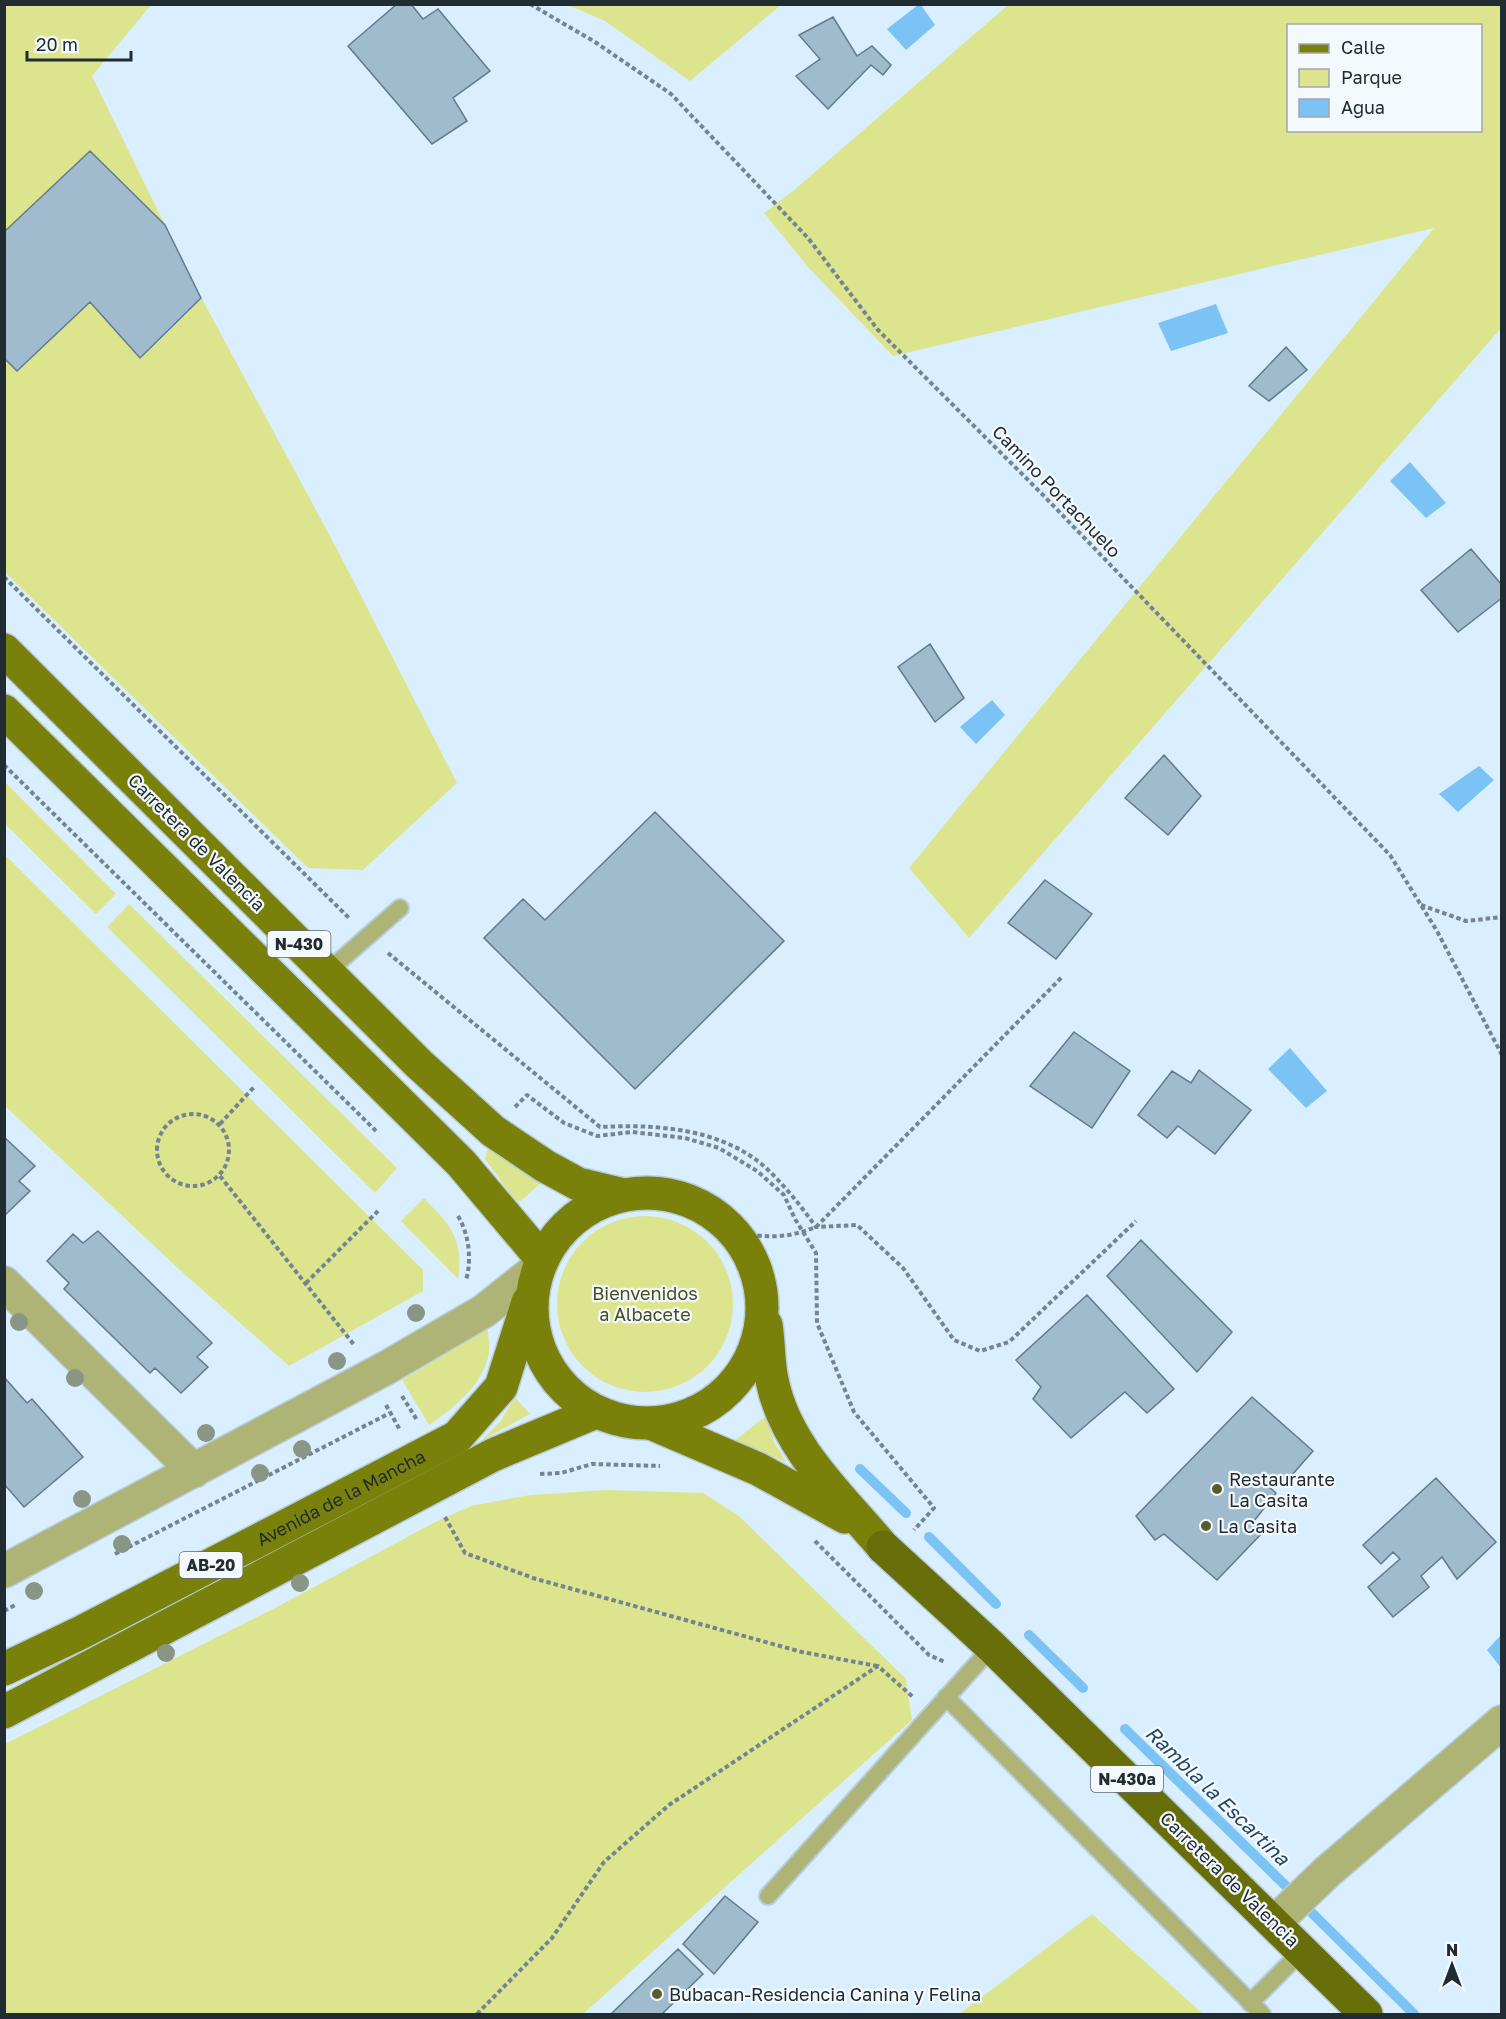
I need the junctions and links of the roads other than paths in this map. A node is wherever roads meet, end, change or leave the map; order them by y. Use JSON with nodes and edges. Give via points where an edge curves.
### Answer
{"nodes":[{"id":1,"x":4,"y":650,"type":"edge"},
{"id":2,"x":4,"y":711,"type":"edge"},
{"id":3,"x":400,"y":908,"type":"dead end"},
{"id":4,"x":327,"y":972,"type":"junction"},
{"id":5,"x":624,"y":1195,"type":"junction"},
{"id":6,"x":538,"y":1270,"type":"junction"},
{"id":7,"x":4,"y":1283,"type":"edge"},
{"id":8,"x":762,"y":1288,"type":"junction"},
{"id":9,"x":596,"y":1412,"type":"junction"},
{"id":10,"x":653,"y":1424,"type":"junction"},
{"id":11,"x":194,"y":1471,"type":"junction"},
{"id":12,"x":883,"y":1547,"type":"junction"},
{"id":13,"x":4,"y":1571,"type":"edge"},
{"id":14,"x":992,"y":1647,"type":"junction"},
{"id":15,"x":4,"y":1669,"type":"edge"},
{"id":16,"x":946,"y":1697,"type":"junction"},
{"id":17,"x":4,"y":1712,"type":"edge"},
{"id":18,"x":1502,"y":1722,"type":"edge"},
{"id":19,"x":768,"y":1896,"type":"dead end"},
{"id":20,"x":1274,"y":1923,"type":"junction"},
{"id":21,"x":1302,"y":1951,"type":"junction"},
{"id":22,"x":1256,"y":2009,"type":"edge"},
{"id":23,"x":1366,"y":2014,"type":"edge"}],
"edges":[{"from":1,"to":4,"type":"main road","name":"Carretera de Valencia","number":"N-430"},
{"from":2,"to":6,"type":"main road","number":"N-430","via":[[461,1163]]},
{"from":3,"to":4,"type":"lane"},
{"from":4,"to":5,"type":"main road","name":"Carretera de Valencia","number":"N-430","via":[[493,1131],[578,1184]]},
{"from":5,"to":6,"type":"main road","via":[[590,1207],[562,1229]]},
{"from":5,"to":8,"type":"main road","via":[[655,1192],[712,1212],[735,1232],[752,1259]]},
{"from":6,"to":9,"type":"main road","via":[[532,1321],[542,1358],[564,1389]]},
{"from":6,"to":11,"type":"street","via":[[484,1311],[371,1377]]},
{"from":6,"to":15,"type":"main road","name":"Avenida de la Mancha","number":"AB-20","via":[[501,1387],[457,1437],[410,1448],[82,1632]]},
{"from":7,"to":11,"type":"street"},
{"from":8,"to":10,"type":"main road","via":[[762,1327],[749,1364],[716,1400],[691,1415]]},
{"from":8,"to":12,"type":"main road","name":"Carretera de Valencia","via":[[772,1380],[787,1426],[819,1473]]},
{"from":9,"to":10,"type":"main road","via":[[623,1421]]},
{"from":9,"to":17,"type":"main road","name":"Avenida de la Mancha","via":[[493,1455]]},
{"from":10,"to":12,"type":"main road","name":"Carretera de Valencia","via":[[758,1469],[831,1507]]},
{"from":11,"to":13,"type":"street"},
{"from":12,"to":14,"type":"highway","name":"Carretera de Valencia","number":"N-430a"},
{"from":14,"to":16,"type":"lane"},
{"from":14,"to":20,"type":"highway","name":"Carretera de Valencia","number":"N-430a"},
{"from":16,"to":19,"type":"lane"},
{"from":16,"to":22,"type":"lane"},
{"from":18,"to":20,"type":"street","via":[[1326,1872]]},
{"from":20,"to":21,"type":"highway","name":"Carretera de Valencia","number":"N-430a"},
{"from":21,"to":22,"type":"lane"},
{"from":21,"to":23,"type":"highway","name":"Carretera de Valencia","number":"N-430a"}]}
